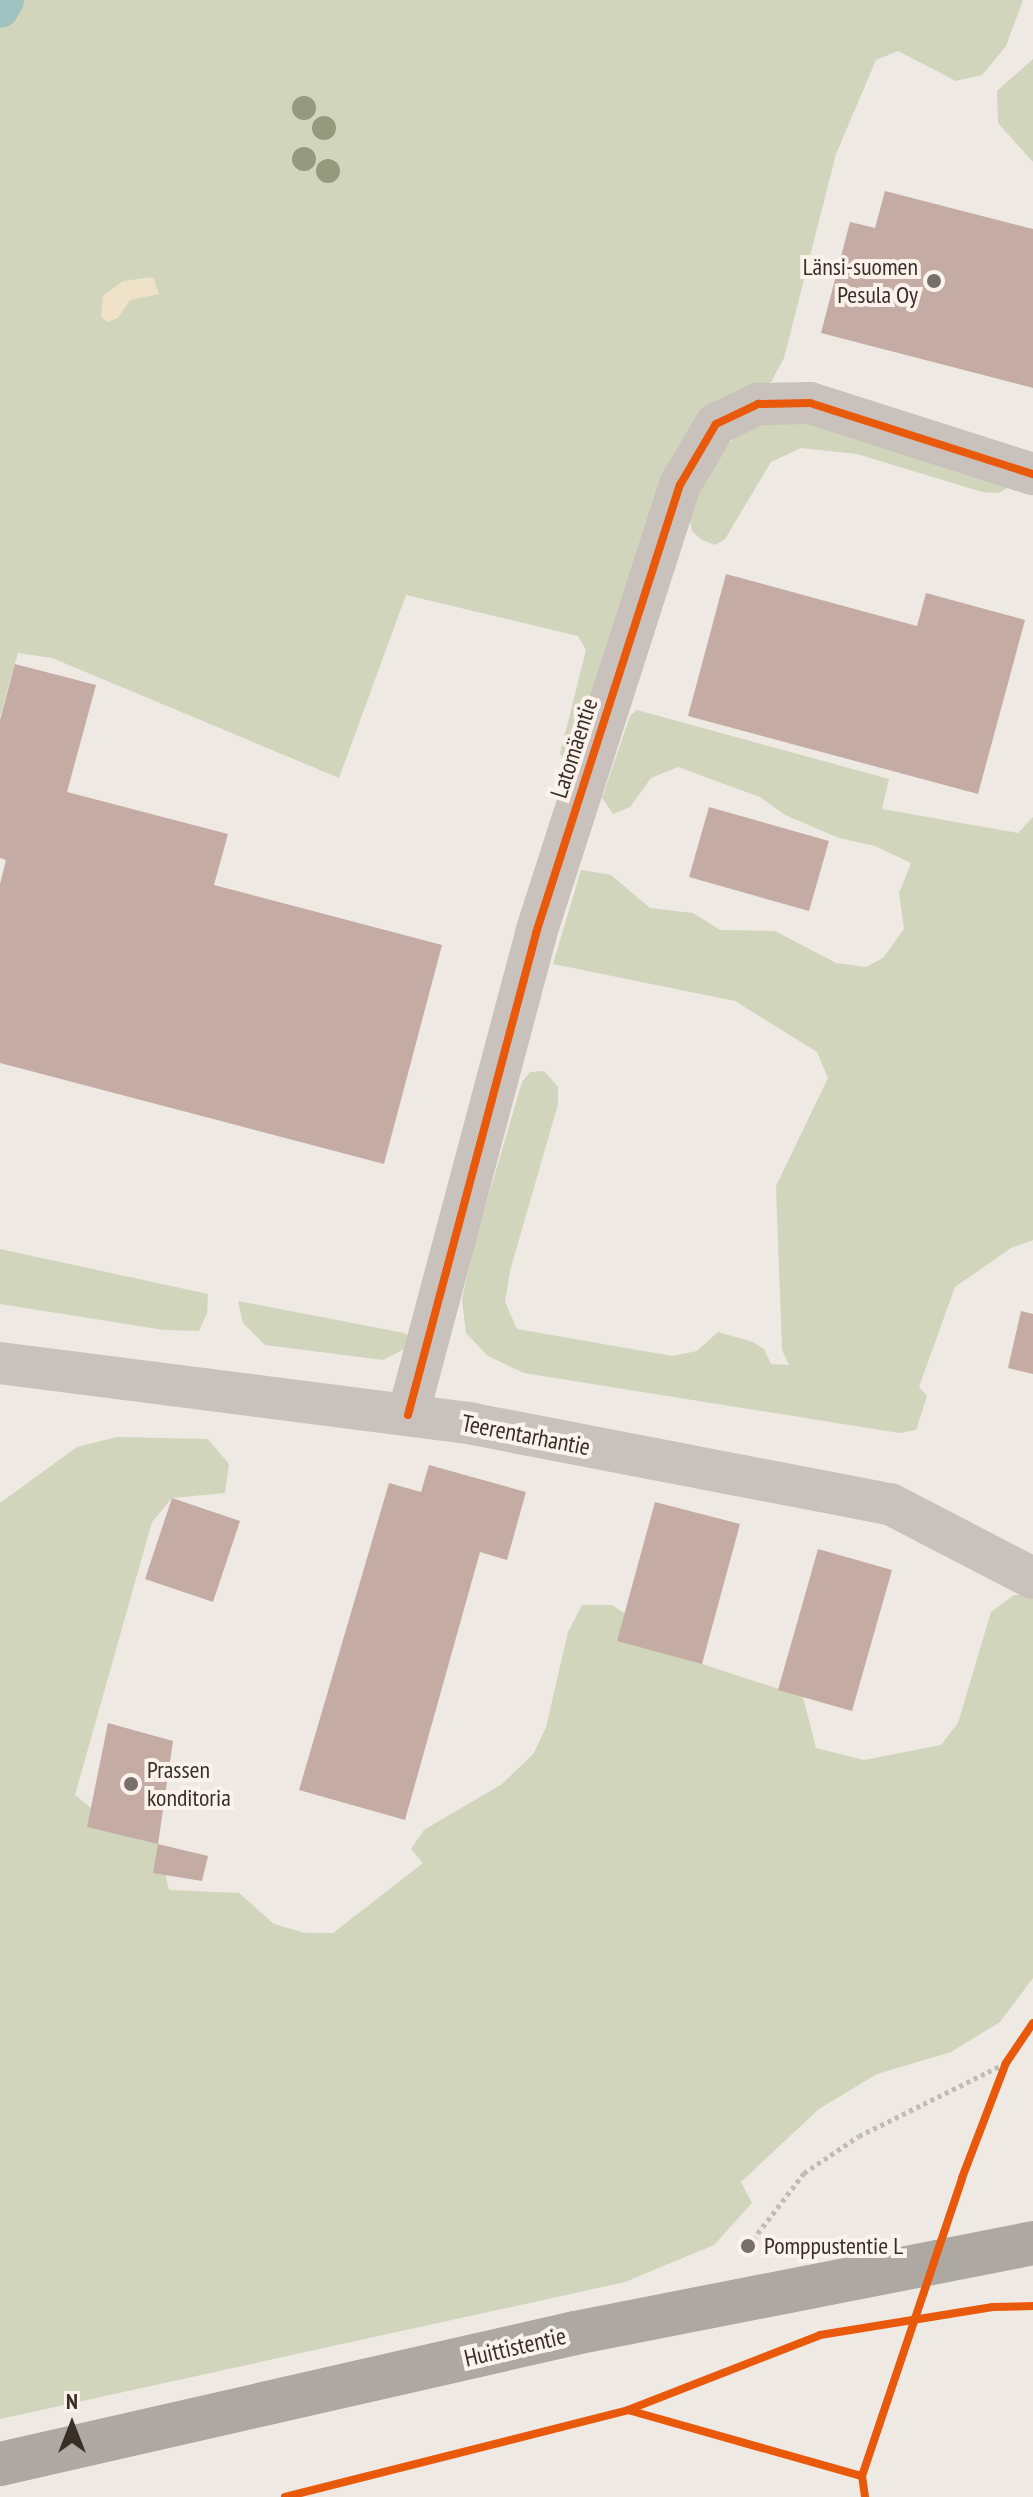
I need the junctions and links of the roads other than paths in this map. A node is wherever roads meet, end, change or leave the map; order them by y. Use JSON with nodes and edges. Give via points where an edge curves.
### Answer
{"nodes":[{"id":1,"x":1033,"y":474,"type":"edge"},
{"id":2,"x":0,"y":1363,"type":"edge"},
{"id":3,"x":408,"y":1415,"type":"junction"},
{"id":4,"x":1033,"y":1578,"type":"edge"},
{"id":5,"x":1033,"y":2243,"type":"edge"},
{"id":6,"x":0,"y":2464,"type":"edge"}],
"edges":[{"from":1,"to":3,"type":"street","name":"Latomäentie","via":[[810,403],[758,404],[716,424],[680,485],[540,920]]},
{"from":2,"to":3,"type":"street","name":"Teerentarhantie"},
{"from":3,"to":4,"type":"street","name":"Teerentarhantie","via":[[890,1504]]},
{"from":5,"to":6,"type":"highway","name":"Huittistentie","via":[[575,2333]]}]}
